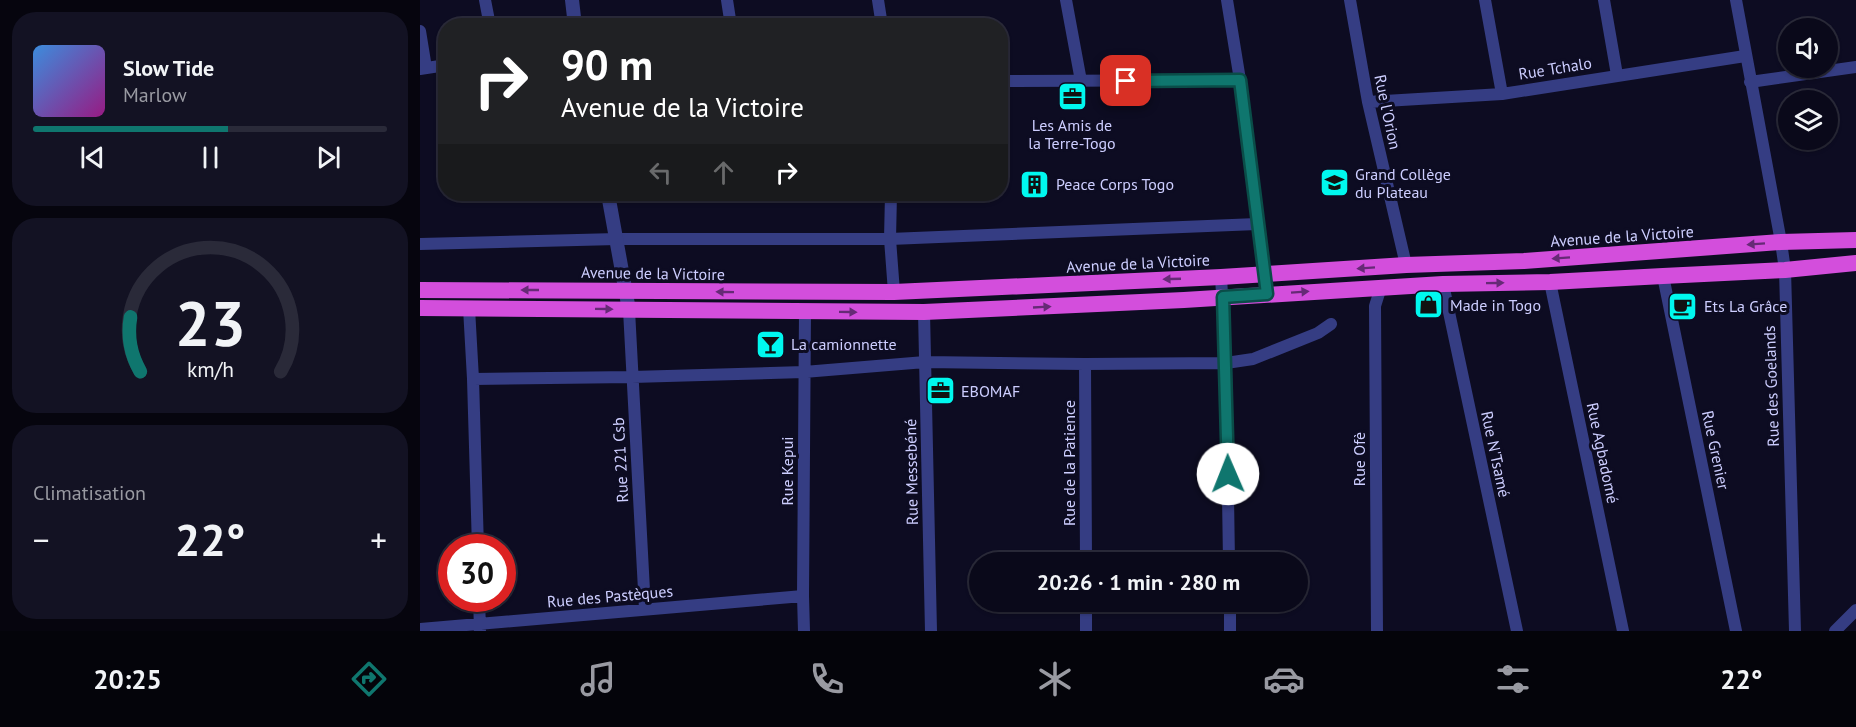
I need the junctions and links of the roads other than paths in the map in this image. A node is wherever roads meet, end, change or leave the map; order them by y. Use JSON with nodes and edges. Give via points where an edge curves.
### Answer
{"nodes":[{"id":1,"x":485,"y":0,"type":"edge"},
{"id":2,"x":572,"y":0,"type":"edge"},
{"id":3,"x":727,"y":0,"type":"edge"},
{"id":4,"x":878,"y":0,"type":"edge"},
{"id":5,"x":1066,"y":0,"type":"edge"},
{"id":6,"x":1227,"y":0,"type":"edge"},
{"id":7,"x":1350,"y":0,"type":"edge"},
{"id":8,"x":1485,"y":0,"type":"edge"},
{"id":9,"x":1604,"y":0,"type":"edge"},
{"id":10,"x":1736,"y":0,"type":"edge"},
{"id":11,"x":488,"y":18,"type":"edge"},
{"id":12,"x":574,"y":18,"type":"edge"},
{"id":13,"x":730,"y":18,"type":"edge"},
{"id":14,"x":881,"y":18,"type":"edge"},
{"id":15,"x":420,"y":31,"type":"edge"},
{"id":16,"x":1745,"y":56,"type":"junction"},
{"id":17,"x":438,"y":66,"type":"edge"},
{"id":18,"x":1856,"y":67,"type":"edge"},
{"id":19,"x":423,"y":68,"type":"edge"},
{"id":20,"x":1617,"y":75,"type":"junction"},
{"id":21,"x":1240,"y":80,"type":"junction"},
{"id":22,"x":1008,"y":81,"type":"edge"},
{"id":23,"x":1081,"y":81,"type":"junction"},
{"id":24,"x":1750,"y":82,"type":"junction"},
{"id":25,"x":1502,"y":94,"type":"junction"},
{"id":26,"x":1368,"y":102,"type":"junction"},
{"id":27,"x":609,"y":201,"type":"edge"},
{"id":28,"x":891,"y":201,"type":"edge"},
{"id":29,"x":1257,"y":224,"type":"junction"},
{"id":30,"x":617,"y":239,"type":"junction"},
{"id":31,"x":890,"y":239,"type":"junction"},
{"id":32,"x":1856,"y":240,"type":"edge"},
{"id":33,"x":1781,"y":242,"type":"junction"},
{"id":34,"x":420,"y":244,"type":"edge"},
{"id":35,"x":1856,"y":263,"type":"edge"},
{"id":36,"x":1406,"y":265,"type":"junction"},
{"id":37,"x":1785,"y":270,"type":"junction"},
{"id":38,"x":1265,"y":274,"type":"junction"},
{"id":39,"x":1663,"y":276,"type":"junction"},
{"id":40,"x":1221,"y":277,"type":"junction"},
{"id":41,"x":1550,"y":282,"type":"junction"},
{"id":42,"x":1443,"y":284,"type":"junction"},
{"id":43,"x":1381,"y":287,"type":"junction"},
{"id":44,"x":420,"y":290,"type":"edge"},
{"id":45,"x":626,"y":290,"type":"junction"},
{"id":46,"x":894,"y":292,"type":"junction"},
{"id":47,"x":1267,"y":294,"type":"junction"},
{"id":48,"x":1223,"y":297,"type":"junction"},
{"id":49,"x":420,"y":308,"type":"edge"},
{"id":50,"x":469,"y":308,"type":"junction"},
{"id":51,"x":628,"y":310,"type":"junction"},
{"id":52,"x":805,"y":311,"type":"junction"},
{"id":53,"x":924,"y":312,"type":"junction"},
{"id":54,"x":1331,"y":324,"type":"dead end"},
{"id":55,"x":925,"y":362,"type":"junction"},
{"id":56,"x":1226,"y":363,"type":"junction"},
{"id":57,"x":1085,"y":364,"type":"junction"},
{"id":58,"x":804,"y":372,"type":"junction"},
{"id":59,"x":632,"y":377,"type":"junction"},
{"id":60,"x":473,"y":379,"type":"junction"},
{"id":61,"x":478,"y":534,"type":"edge"},
{"id":62,"x":1086,"y":552,"type":"edge"},
{"id":63,"x":1229,"y":552,"type":"edge"},
{"id":64,"x":803,"y":596,"type":"junction"},
{"id":65,"x":645,"y":609,"type":"junction"},
{"id":66,"x":1856,"y":610,"type":"edge"},
{"id":67,"x":479,"y":612,"type":"edge"},
{"id":68,"x":1086,"y":612,"type":"edge"},
{"id":69,"x":1230,"y":612,"type":"edge"},
{"id":70,"x":480,"y":627,"type":"edge"},
{"id":71,"x":420,"y":629,"type":"edge"},
{"id":72,"x":804,"y":631,"type":"edge"},
{"id":73,"x":931,"y":631,"type":"edge"},
{"id":74,"x":1086,"y":631,"type":"edge"},
{"id":75,"x":1230,"y":631,"type":"edge"},
{"id":76,"x":1377,"y":631,"type":"edge"},
{"id":77,"x":1517,"y":631,"type":"edge"},
{"id":78,"x":1623,"y":631,"type":"edge"},
{"id":79,"x":1736,"y":631,"type":"edge"},
{"id":80,"x":1795,"y":631,"type":"edge"},
{"id":81,"x":1835,"y":631,"type":"edge"}],
"edges":[{"from":1,"to":11,"type":"street"},
{"from":2,"to":12,"type":"street"},
{"from":3,"to":13,"type":"street"},
{"from":4,"to":14,"type":"street"},
{"from":5,"to":23,"type":"street"},
{"from":6,"to":21,"type":"street"},
{"from":7,"to":26,"type":"street","name":"Rue l'Orion"},
{"from":8,"to":25,"type":"street"},
{"from":9,"to":20,"type":"street"},
{"from":10,"to":16,"type":"street","name":"Rue des Goelands"},
{"from":15,"to":19,"type":"street"},
{"from":16,"to":20,"type":"street","name":"Rue Tchalo"},
{"from":16,"to":24,"type":"street","name":"Rue des Goelands"},
{"from":17,"to":19,"type":"street"},
{"from":18,"to":24,"type":"street"},
{"from":20,"to":25,"type":"street","name":"Rue Tchalo"},
{"from":21,"to":23,"type":"street"},
{"from":21,"to":29,"type":"street"},
{"from":22,"to":23,"type":"street"},
{"from":24,"to":33,"type":"street","name":"Rue des Goelands"},
{"from":25,"to":26,"type":"street","name":"Rue Tchalo"},
{"from":26,"to":36,"type":"street","name":"Rue l'Orion"},
{"from":27,"to":30,"type":"street"},
{"from":28,"to":31,"type":"street"},
{"from":29,"to":31,"type":"street"},
{"from":29,"to":38,"type":"street"},
{"from":30,"to":31,"type":"street"},
{"from":30,"to":34,"type":"street"},
{"from":30,"to":45,"type":"street"},
{"from":31,"to":46,"type":"street"},
{"from":32,"to":33,"type":"highway","name":"Avenue de la Victoire"},
{"from":33,"to":36,"type":"highway","name":"Avenue de la Victoire","one_way":true,"via":[[1524,261]]},
{"from":33,"to":37,"type":"street","name":"Rue des Goelands"},
{"from":35,"to":37,"type":"highway"},
{"from":36,"to":38,"type":"highway","name":"Avenue de la Victoire","one_way":true},
{"from":37,"to":39,"type":"highway"},
{"from":37,"to":80,"type":"street","name":"Rue des Goelands"},
{"from":38,"to":40,"type":"highway","name":"Avenue de la Victoire"},
{"from":38,"to":47,"type":"street"},
{"from":39,"to":41,"type":"highway"},
{"from":39,"to":79,"type":"street","name":"Rue Grenier"},
{"from":40,"to":46,"type":"highway","name":"Avenue de la Victoire","one_way":true},
{"from":40,"to":48,"type":"street"},
{"from":42,"to":41,"type":"highway","one_way":true},
{"from":41,"to":78,"type":"street","name":"Rue Agbadomé"},
{"from":42,"to":43,"type":"highway"},
{"from":42,"to":77,"type":"street","name":"Rue N'Tsamé"},
{"from":47,"to":43,"type":"highway","one_way":true},
{"from":43,"to":76,"type":"street","name":"Rue Ofè","via":[[1375,306]]},
{"from":45,"to":44,"type":"highway","name":"Avenue de la Victoire","one_way":true},
{"from":46,"to":45,"type":"highway","name":"Avenue de la Victoire","one_way":true},
{"from":45,"to":51,"type":"street"},
{"from":47,"to":48,"type":"highway"},
{"from":53,"to":48,"type":"highway","one_way":true},
{"from":48,"to":56,"type":"street"},
{"from":49,"to":50,"type":"highway"},
{"from":50,"to":51,"type":"highway","one_way":true},
{"from":50,"to":60,"type":"street"},
{"from":51,"to":52,"type":"highway"},
{"from":51,"to":59,"type":"street","name":"Rue 221 Csb"},
{"from":52,"to":53,"type":"highway","one_way":true},
{"from":52,"to":58,"type":"street","name":"Rue Kepui"},
{"from":53,"to":55,"type":"street","name":"Rue Messebéné"},
{"from":54,"to":56,"type":"street","via":[[1253,359]]},
{"from":55,"to":57,"type":"street"},
{"from":55,"to":58,"type":"street"},
{"from":55,"to":73,"type":"street","name":"Rue Messebéné"},
{"from":56,"to":57,"type":"street"},
{"from":56,"to":63,"type":"street"},
{"from":57,"to":62,"type":"street","name":"Rue de la Patience"},
{"from":58,"to":59,"type":"street"},
{"from":58,"to":64,"type":"street","name":"Rue Kepui"},
{"from":59,"to":60,"type":"street"},
{"from":59,"to":65,"type":"street","name":"Rue 221 Csb"},
{"from":60,"to":61,"type":"street"},
{"from":64,"to":65,"type":"street","name":"Rue des Pastèques"},
{"from":64,"to":72,"type":"street","name":"Rue Kepui"},
{"from":65,"to":70,"type":"street","name":"Rue des Pastèques"},
{"from":66,"to":81,"type":"street"},
{"from":67,"to":70,"type":"street"},
{"from":68,"to":74,"type":"street"},
{"from":69,"to":75,"type":"street"},
{"from":70,"to":71,"type":"street","name":"Rue des Pastèques"}]}
